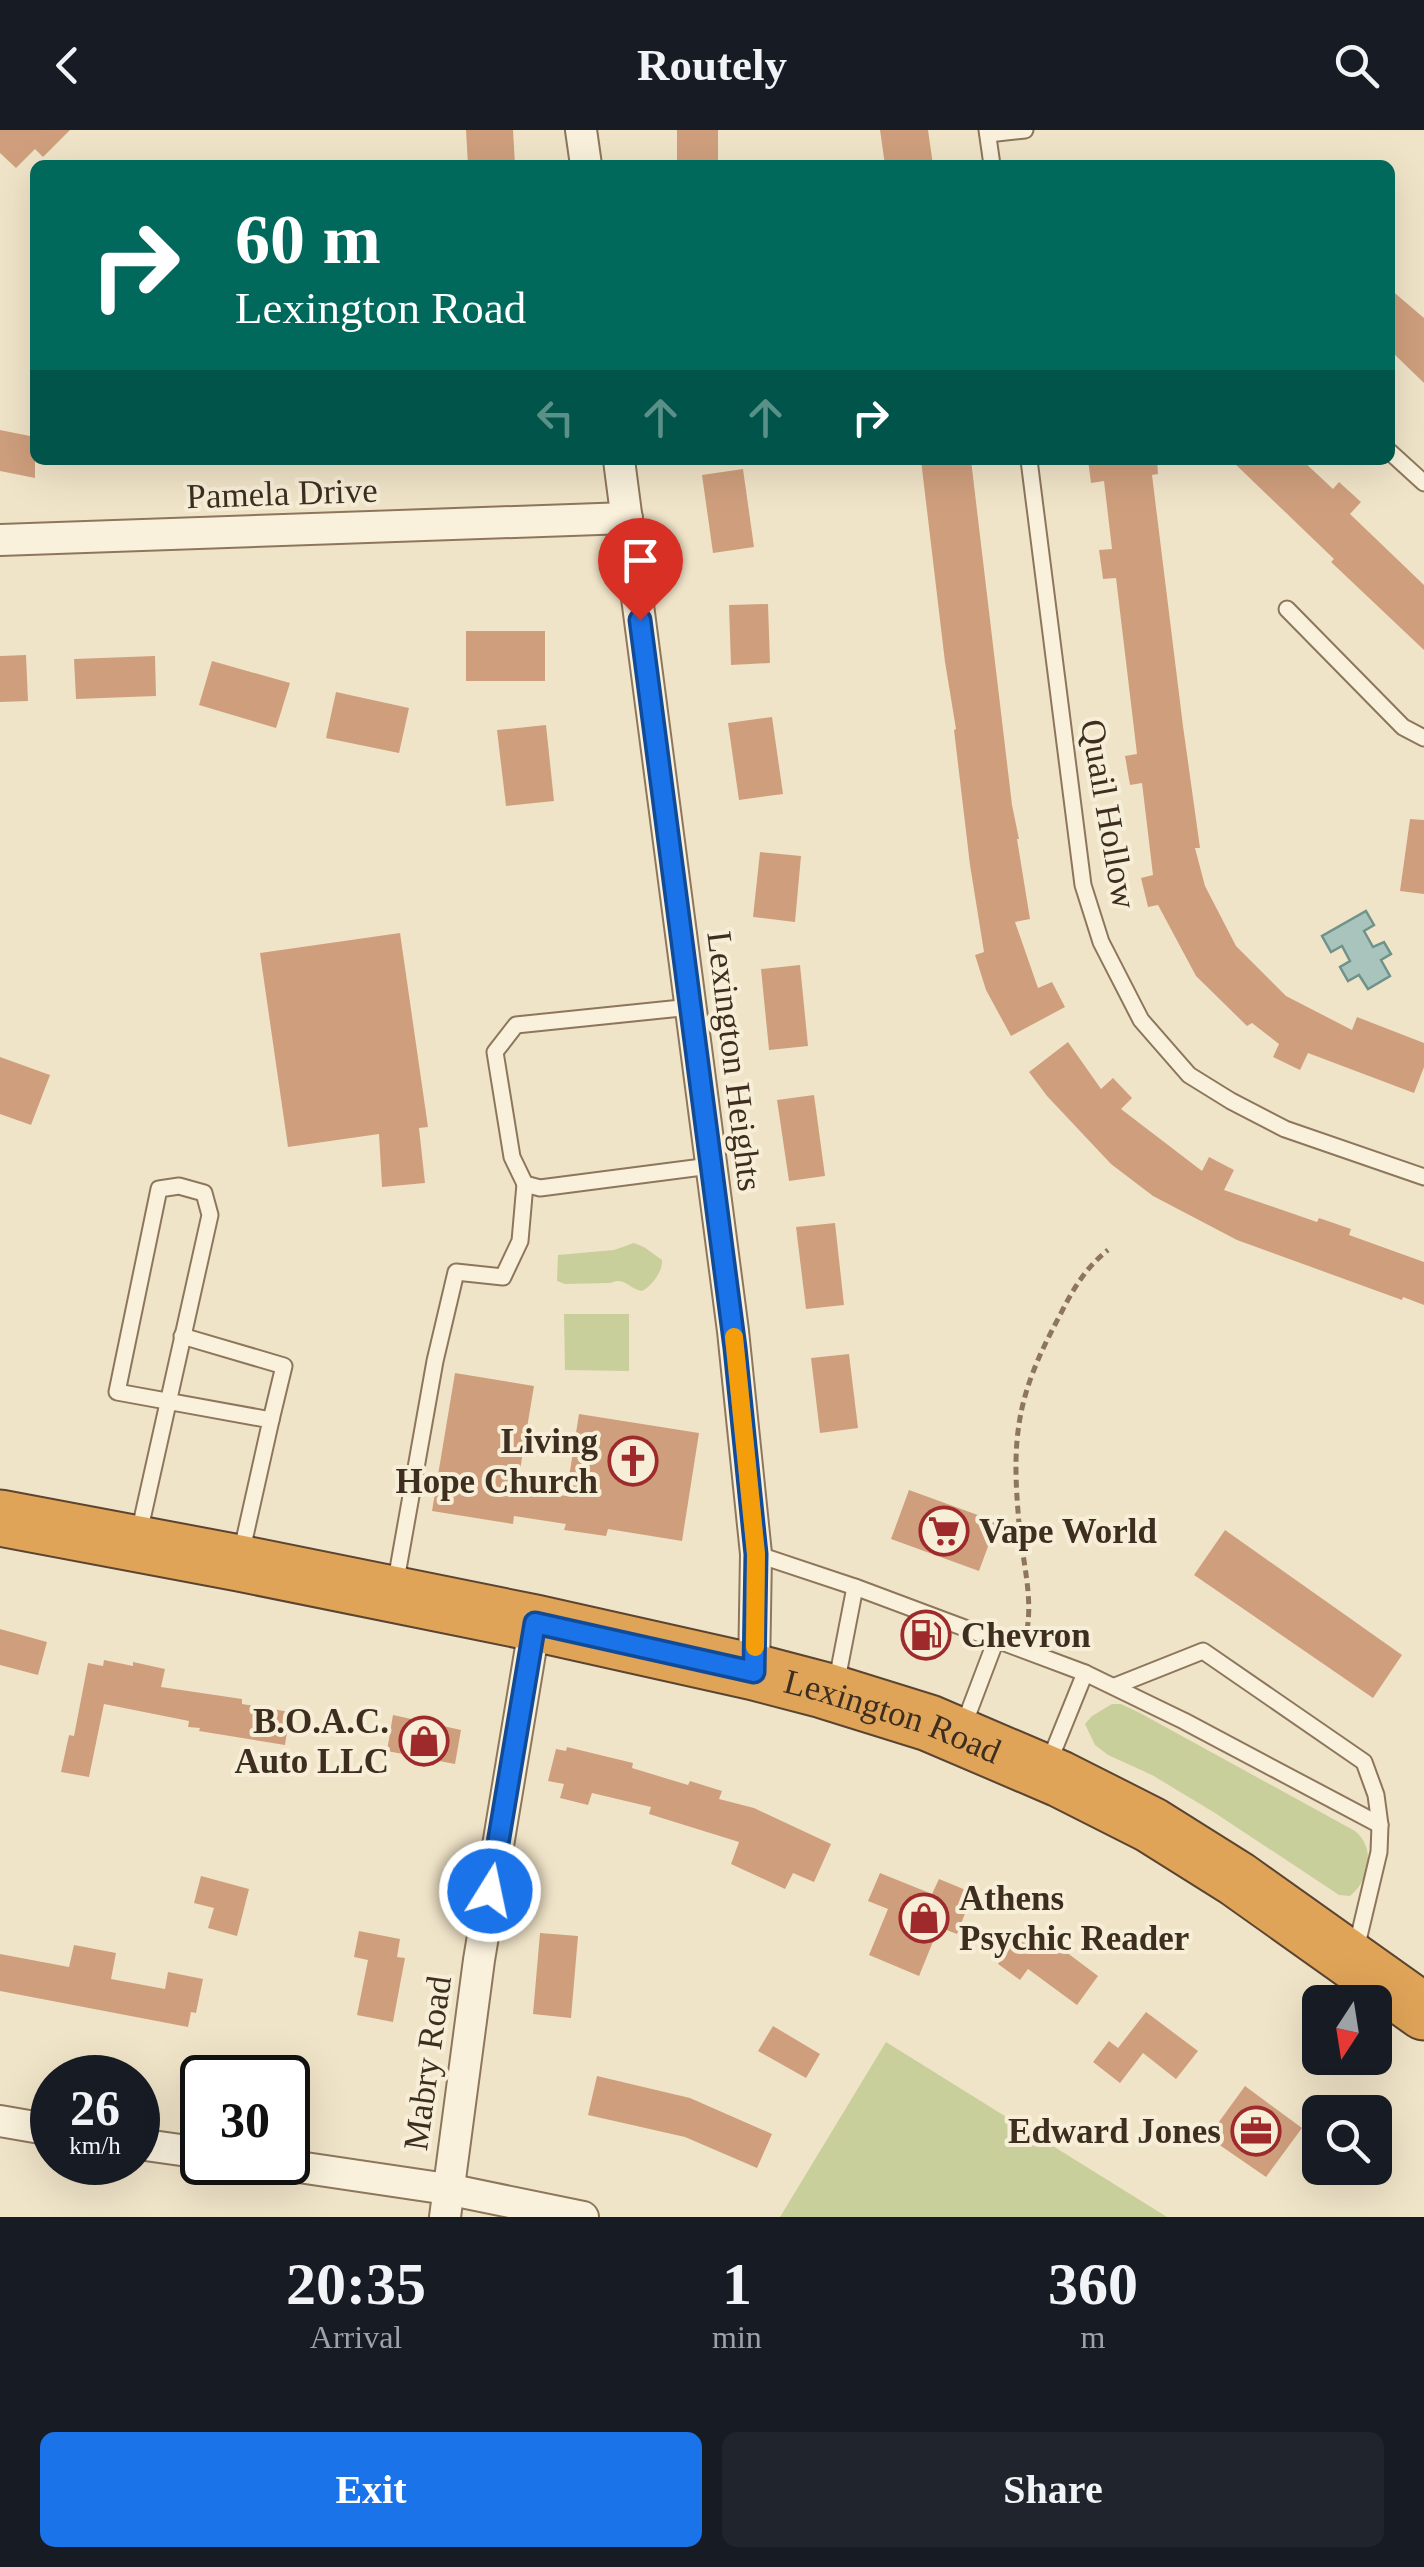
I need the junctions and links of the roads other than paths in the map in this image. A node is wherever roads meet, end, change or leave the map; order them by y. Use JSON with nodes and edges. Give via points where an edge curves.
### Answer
{"nodes":[{"id":1,"x":581,"y":130,"type":"edge"},
{"id":2,"x":1025,"y":130,"type":"edge"},
{"id":3,"x":987,"y":132,"type":"edge"},
{"id":4,"x":585,"y":160,"type":"edge"},
{"id":5,"x":991,"y":160,"type":"edge"},
{"id":6,"x":1395,"y":456,"type":"edge"},
{"id":7,"x":619,"y":465,"type":"edge"},
{"id":8,"x":1030,"y":465,"type":"edge"},
{"id":9,"x":1424,"y":482,"type":"edge"},
{"id":10,"x":627,"y":518,"type":"junction"},
{"id":11,"x":0,"y":540,"type":"edge"},
{"id":12,"x":1287,"y":609,"type":"dead end"},
{"id":13,"x":1424,"y":738,"type":"edge"},
{"id":14,"x":691,"y":1007,"type":"junction"},
{"id":15,"x":710,"y":1166,"type":"junction"},
{"id":16,"x":1424,"y":1177,"type":"edge"},
{"id":17,"x":525,"y":1184,"type":"junction"},
{"id":18,"x":182,"y":1336,"type":"junction"},
{"id":19,"x":168,"y":1402,"type":"junction"},
{"id":20,"x":271,"y":1420,"type":"junction"},
{"id":21,"x":0,"y":1518,"type":"edge"},
{"id":22,"x":136,"y":1544,"type":"junction"},
{"id":23,"x":756,"y":1554,"type":"junction"},
{"id":24,"x":239,"y":1563,"type":"junction"},
{"id":25,"x":855,"y":1588,"type":"junction"},
{"id":26,"x":394,"y":1595,"type":"junction"},
{"id":27,"x":535,"y":1623,"type":"junction"},
{"id":28,"x":996,"y":1640,"type":"junction"},
{"id":29,"x":754,"y":1672,"type":"junction"},
{"id":30,"x":1085,"y":1673,"type":"junction"},
{"id":31,"x":1115,"y":1686,"type":"junction"},
{"id":32,"x":834,"y":1694,"type":"junction"},
{"id":33,"x":960,"y":1735,"type":"junction"},
{"id":34,"x":1044,"y":1772,"type":"junction"},
{"id":35,"x":1380,"y":1825,"type":"junction"},
{"id":36,"x":1353,"y":1962,"type":"junction"},
{"id":37,"x":1424,"y":2012,"type":"edge"},
{"id":38,"x":0,"y":2120,"type":"edge"},
{"id":39,"x":30,"y":2126,"type":"edge"},
{"id":40,"x":310,"y":2172,"type":"edge"},
{"id":41,"x":446,"y":2203,"type":"edge"},
{"id":42,"x":584,"y":2217,"type":"edge"}],
"edges":[{"from":1,"to":4,"type":"street"},
{"from":2,"to":3,"type":"lane"},
{"from":3,"to":5,"type":"lane"},
{"from":6,"to":9,"type":"lane"},
{"from":7,"to":10,"type":"street","name":"Lexington Heights"},
{"from":8,"to":16,"type":"lane","name":"Quail Hollow","via":[[1083,885],[1101,942],[1141,1020],[1189,1075],[1232,1101],[1285,1129]]},
{"from":10,"to":11,"type":"street","name":"Pamela Drive"},
{"from":10,"to":14,"type":"street","name":"Lexington Heights"},
{"from":12,"to":13,"type":"lane","via":[[1403,727]]},
{"from":14,"to":15,"type":"street","name":"Lexington Heights"},
{"from":14,"to":17,"type":"lane","via":[[516,1024],[495,1052],[512,1157]]},
{"from":15,"to":17,"type":"lane","via":[[540,1188]]},
{"from":15,"to":23,"type":"street","name":"Lexington Heights"},
{"from":17,"to":26,"type":"lane","via":[[520,1241],[503,1277],[456,1272]]},
{"from":18,"to":19,"type":"lane"},
{"from":18,"to":19,"type":"lane","via":[[210,1215],[204,1193],[179,1186],[158,1189],[116,1392]]},
{"from":18,"to":20,"type":"lane","via":[[284,1366]]},
{"from":19,"to":20,"type":"lane"},
{"from":19,"to":22,"type":"lane"},
{"from":20,"to":24,"type":"lane"},
{"from":21,"to":22,"type":"highway","name":"Lexington Road"},
{"from":22,"to":24,"type":"highway","name":"Lexington Road"},
{"from":23,"to":25,"type":"lane"},
{"from":23,"to":29,"type":"street","name":"Lexington Heights"},
{"from":24,"to":26,"type":"highway","name":"Lexington Road"},
{"from":25,"to":28,"type":"lane"},
{"from":25,"to":32,"type":"lane"},
{"from":26,"to":27,"type":"highway","name":"Lexington Road"},
{"from":27,"to":29,"type":"highway","name":"Lexington Road"},
{"from":27,"to":41,"type":"street","name":"Mabry Road"},
{"from":28,"to":30,"type":"lane"},
{"from":28,"to":33,"type":"lane"},
{"from":29,"to":32,"type":"highway","name":"Lexington Road"},
{"from":30,"to":31,"type":"lane"},
{"from":30,"to":34,"type":"lane"},
{"from":31,"to":35,"type":"lane"},
{"from":31,"to":35,"type":"lane","via":[[1203,1651],[1364,1762]]},
{"from":32,"to":33,"type":"highway","name":"Lexington Road"},
{"from":33,"to":34,"type":"highway","name":"Lexington Road"},
{"from":34,"to":36,"type":"highway","name":"Lexington Road","via":[[1151,1825]]},
{"from":35,"to":36,"type":"lane"},
{"from":36,"to":37,"type":"highway","name":"Lexington Road"},
{"from":38,"to":39,"type":"street"},
{"from":40,"to":41,"type":"street"},
{"from":41,"to":42,"type":"street"}]}
